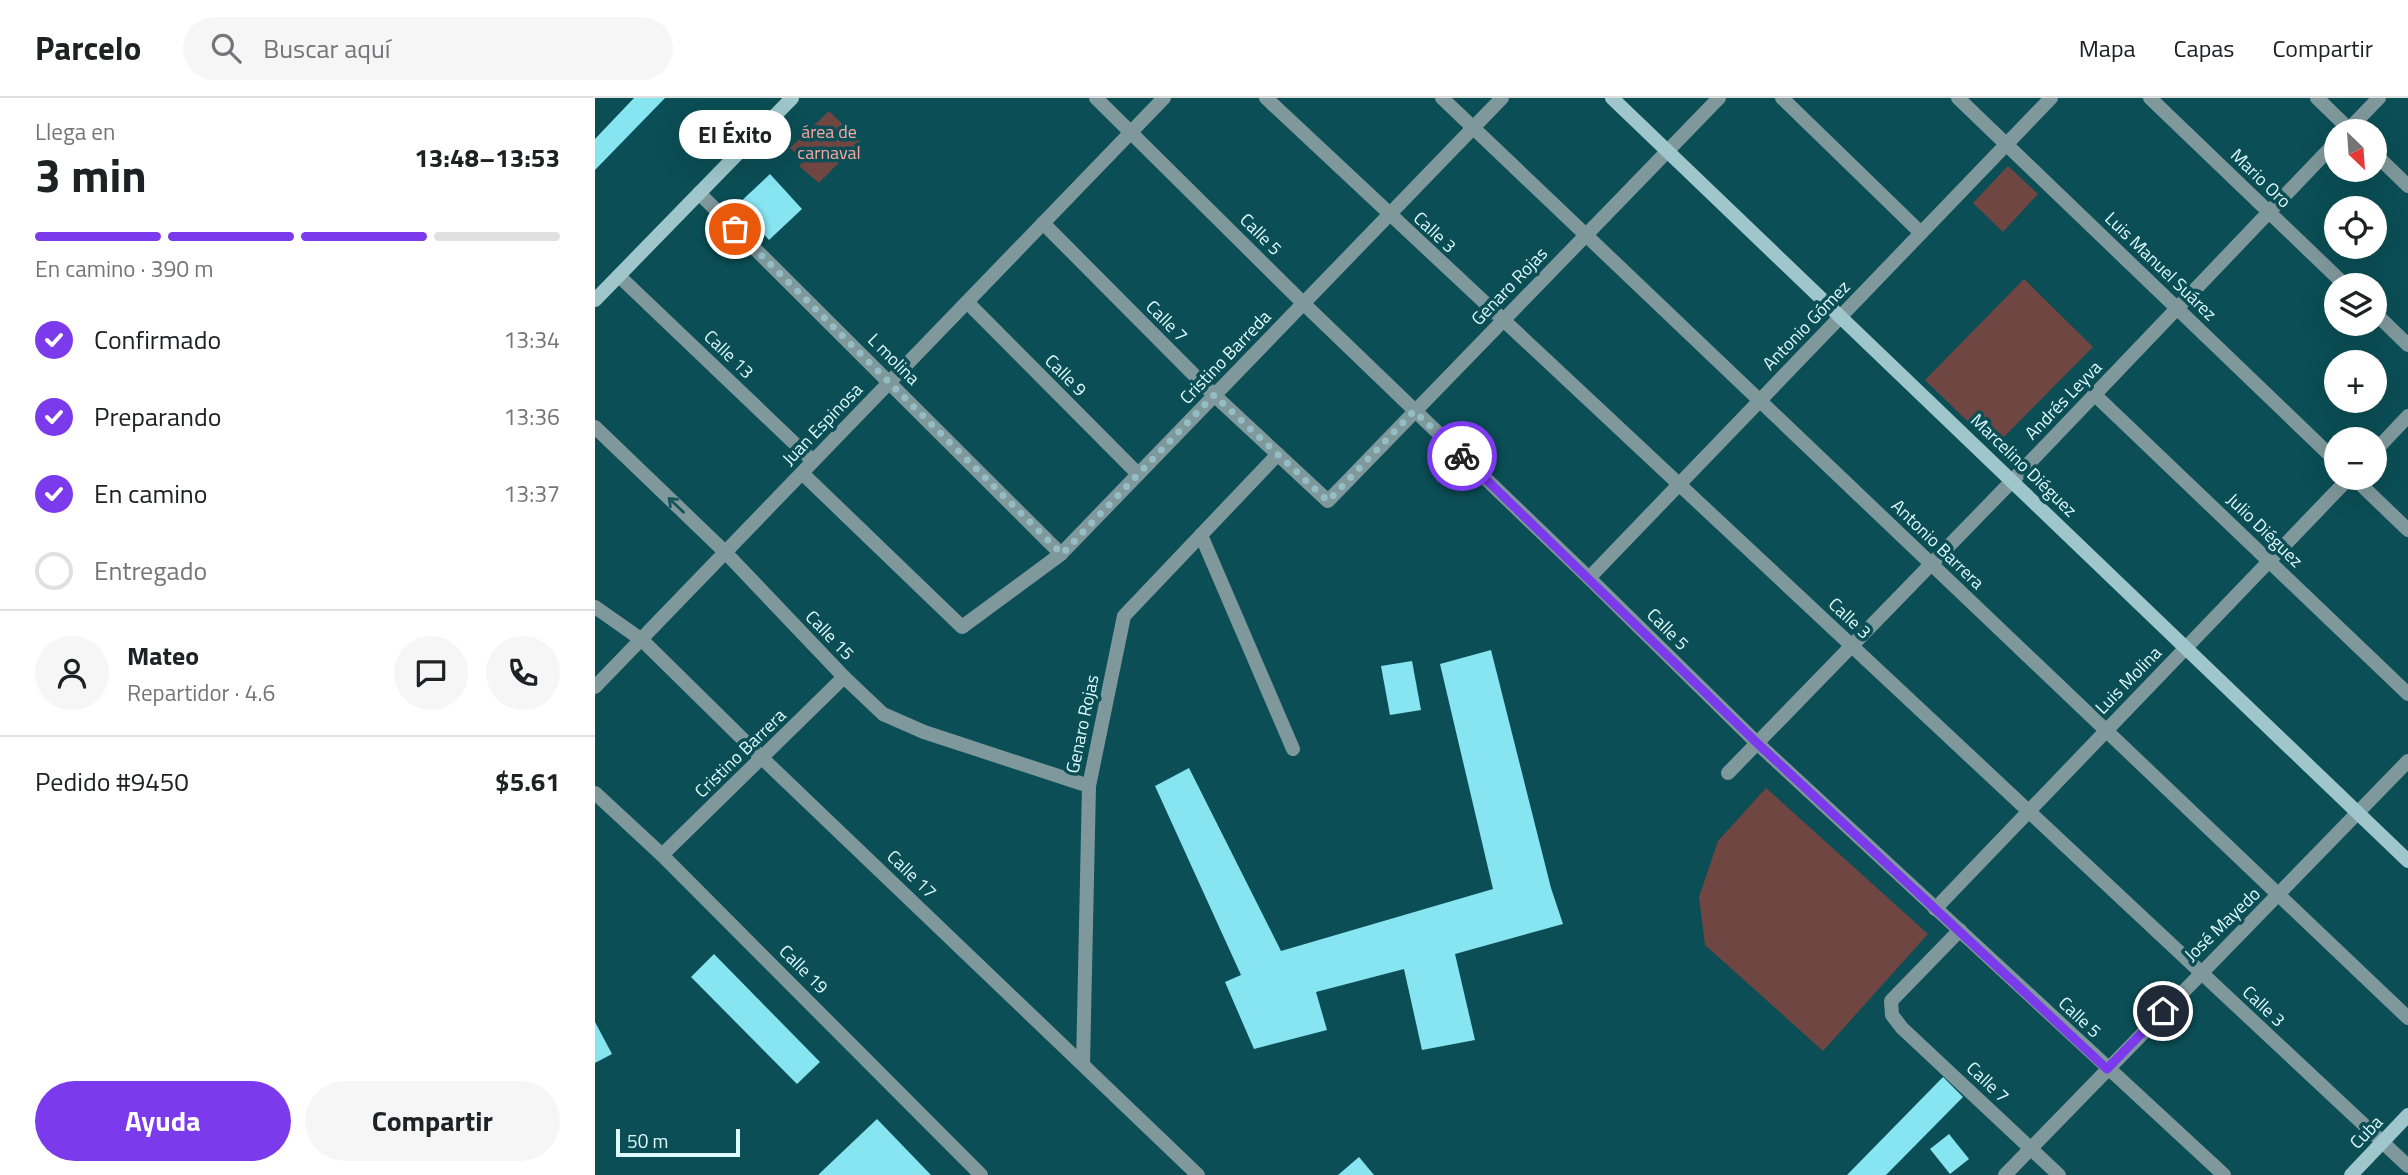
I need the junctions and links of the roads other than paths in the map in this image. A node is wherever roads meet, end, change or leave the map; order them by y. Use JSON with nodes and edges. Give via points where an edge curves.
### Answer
{"nodes":[{"id":1,"x":792,"y":98,"type":"edge"},
{"id":2,"x":1096,"y":98,"type":"edge"},
{"id":3,"x":1164,"y":98,"type":"edge"},
{"id":4,"x":1266,"y":98,"type":"edge"},
{"id":5,"x":1442,"y":98,"type":"edge"},
{"id":6,"x":1502,"y":98,"type":"edge"},
{"id":7,"x":1612,"y":98,"type":"edge"},
{"id":8,"x":1719,"y":98,"type":"edge"},
{"id":9,"x":1783,"y":98,"type":"edge"},
{"id":10,"x":1958,"y":98,"type":"edge"},
{"id":11,"x":2051,"y":98,"type":"edge"},
{"id":12,"x":2150,"y":98,"type":"edge"},
{"id":13,"x":2317,"y":98,"type":"edge"},
{"id":14,"x":2379,"y":98,"type":"edge"},
{"id":15,"x":2337,"y":119,"type":"edge"},
{"id":16,"x":2360,"y":119,"type":"edge"},
{"id":17,"x":1473,"y":128,"type":"junction"},
{"id":18,"x":1131,"y":132,"type":"junction"},
{"id":19,"x":2006,"y":144,"type":"junction"},
{"id":20,"x":1668,"y":150,"type":"junction"},
{"id":21,"x":2324,"y":155,"type":"edge"},
{"id":22,"x":2387,"y":166,"type":"edge"},
{"id":23,"x":2408,"y":186,"type":"edge"},
{"id":24,"x":699,"y":194,"type":"junction"},
{"id":25,"x":2269,"y":212,"type":"junction"},
{"id":26,"x":1389,"y":215,"type":"junction"},
{"id":27,"x":1044,"y":223,"type":"junction"},
{"id":28,"x":1921,"y":233,"type":"junction"},
{"id":29,"x":1586,"y":235,"type":"junction"},
{"id":30,"x":2333,"y":273,"type":"edge"},
{"id":31,"x":619,"y":276,"type":"junction"},
{"id":32,"x":595,"y":300,"type":"edge"},
{"id":33,"x":967,"y":302,"type":"junction"},
{"id":34,"x":1303,"y":303,"type":"junction"},
{"id":35,"x":2177,"y":308,"type":"junction"},
{"id":36,"x":1841,"y":316,"type":"junction"},
{"id":37,"x":1502,"y":321,"type":"junction"},
{"id":38,"x":2387,"y":325,"type":"edge"},
{"id":39,"x":2408,"y":345,"type":"edge"},
{"id":40,"x":890,"y":382,"type":"junction"},
{"id":41,"x":2094,"y":394,"type":"junction"},
{"id":42,"x":1214,"y":395,"type":"junction"},
{"id":43,"x":1760,"y":400,"type":"junction"},
{"id":44,"x":1414,"y":411,"type":"junction"},
{"id":45,"x":2408,"y":416,"type":"edge"},
{"id":46,"x":595,"y":427,"type":"edge"},
{"id":47,"x":2387,"y":438,"type":"edge"},
{"id":48,"x":2324,"y":449,"type":"edge"},
{"id":49,"x":1278,"y":454,"type":"junction"},
{"id":50,"x":813,"y":461,"type":"junction"},
{"id":51,"x":802,"y":473,"type":"junction"},
{"id":52,"x":1138,"y":474,"type":"junction"},
{"id":53,"x":2012,"y":481,"type":"junction"},
{"id":54,"x":1680,"y":485,"type":"junction"},
{"id":55,"x":2339,"y":490,"type":"edge"},
{"id":56,"x":2364,"y":490,"type":"edge"},
{"id":57,"x":1328,"y":501,"type":"joint"},
{"id":58,"x":2408,"y":530,"type":"edge"},
{"id":59,"x":1201,"y":535,"type":"junction"},
{"id":60,"x":725,"y":552,"type":"junction"},
{"id":61,"x":1062,"y":554,"type":"junction"},
{"id":62,"x":2269,"y":561,"type":"junction"},
{"id":63,"x":1931,"y":564,"type":"junction"},
{"id":64,"x":1589,"y":578,"type":"junction"},
{"id":65,"x":595,"y":607,"type":"edge"},
{"id":66,"x":642,"y":640,"type":"junction"},
{"id":67,"x":1852,"y":646,"type":"junction"},
{"id":68,"x":2186,"y":647,"type":"junction"},
{"id":69,"x":844,"y":677,"type":"junction"},
{"id":70,"x":595,"y":687,"type":"edge"},
{"id":71,"x":2408,"y":694,"type":"edge"},
{"id":72,"x":2106,"y":730,"type":"junction"},
{"id":73,"x":1757,"y":743,"type":"junction"},
{"id":74,"x":1293,"y":749,"type":"dead end"},
{"id":75,"x":762,"y":758,"type":"junction"},
{"id":76,"x":2408,"y":761,"type":"edge"},
{"id":77,"x":1728,"y":773,"type":"dead end"},
{"id":78,"x":1089,"y":786,"type":"junction"},
{"id":79,"x":595,"y":793,"type":"edge"},
{"id":80,"x":2027,"y":811,"type":"junction"},
{"id":81,"x":2358,"y":814,"type":"junction"},
{"id":82,"x":662,"y":855,"type":"junction"},
{"id":83,"x":2408,"y":862,"type":"edge"},
{"id":84,"x":2279,"y":895,"type":"junction"},
{"id":85,"x":1935,"y":909,"type":"junction"},
{"id":86,"x":1960,"y":930,"type":"junction"},
{"id":87,"x":2200,"y":972,"type":"junction"},
{"id":88,"x":2408,"y":1018,"type":"edge"},
{"id":89,"x":1083,"y":1064,"type":"junction"},
{"id":90,"x":2107,"y":1069,"type":"junction"},
{"id":91,"x":2408,"y":1115,"type":"edge"},
{"id":92,"x":2382,"y":1142,"type":"junction"},
{"id":93,"x":2031,"y":1148,"type":"junction"},
{"id":94,"x":2408,"y":1166,"type":"edge"},
{"id":95,"x":981,"y":1175,"type":"edge"},
{"id":96,"x":1198,"y":1175,"type":"edge"},
{"id":97,"x":2005,"y":1175,"type":"edge"},
{"id":98,"x":2059,"y":1175,"type":"edge"},
{"id":99,"x":2224,"y":1175,"type":"edge"},
{"id":100,"x":2351,"y":1175,"type":"edge"}],
"edges":[{"from":1,"to":24,"type":"street"},
{"from":2,"to":18,"type":"street","name":"Calle 5"},
{"from":3,"to":18,"type":"street","name":"Juan Espinosa"},
{"from":4,"to":26,"type":"street","name":"Calle 3"},
{"from":5,"to":17,"type":"street","name":"Antonio Barrera"},
{"from":6,"to":17,"type":"street","name":"Cristino Barreda"},
{"from":7,"to":20,"type":"street","name":"Marcelino Diéguez"},
{"from":8,"to":20,"type":"street","name":"Genaro Rojas"},
{"from":9,"to":28,"type":"street"},
{"from":10,"to":19,"type":"street","name":"Luis Manuel Suárez"},
{"from":11,"to":19,"type":"street","name":"Antonio Gómez"},
{"from":12,"to":25,"type":"street","name":"Mario Oro"},
{"from":13,"to":15,"type":"street"},
{"from":14,"to":16,"type":"street"},
{"from":17,"to":26,"type":"street","name":"Cristino Barreda"},
{"from":17,"to":29,"type":"street","name":"Antonio Barrera"},
{"from":18,"to":27,"type":"street","name":"Juan Espinosa"},
{"from":18,"to":34,"type":"street","name":"Calle 5"},
{"from":19,"to":28,"type":"street","name":"Antonio Gómez"},
{"from":19,"to":35,"type":"street","name":"Luis Manuel Suárez"},
{"from":20,"to":29,"type":"street","name":"Genaro Rojas"},
{"from":20,"to":36,"type":"street","name":"Marcelino Diéguez"},
{"from":21,"to":25,"type":"street","name":"Andrés Leyva"},
{"from":22,"to":23,"type":"street"},
{"from":24,"to":31,"type":"street"},
{"from":24,"to":40,"type":"street","name":"L molina"},
{"from":25,"to":30,"type":"street","name":"Mario Oro"},
{"from":25,"to":35,"type":"street","name":"Andrés Leyva"},
{"from":26,"to":34,"type":"street","name":"Cristino Barreda"},
{"from":26,"to":37,"type":"street","name":"Calle 3"},
{"from":27,"to":33,"type":"street","name":"Juan Espinosa"},
{"from":27,"to":42,"type":"street","name":"Calle 7"},
{"from":28,"to":36,"type":"street","name":"Antonio Gómez"},
{"from":29,"to":37,"type":"street","name":"Genaro Rojas"},
{"from":29,"to":43,"type":"street","name":"Antonio Barrera"},
{"from":31,"to":32,"type":"street"},
{"from":31,"to":50,"type":"street","name":"Calle 13"},
{"from":33,"to":40,"type":"street","name":"Juan Espinosa"},
{"from":33,"to":52,"type":"street","name":"Calle 9"},
{"from":34,"to":42,"type":"street","name":"Cristino Barreda"},
{"from":34,"to":44,"type":"street","name":"Calle 5"},
{"from":35,"to":41,"type":"street","name":"Andrés Leyva"},
{"from":35,"to":48,"type":"street","name":"Luis Manuel Suárez"},
{"from":36,"to":43,"type":"street","name":"Antonio Gómez"},
{"from":36,"to":53,"type":"street","name":"Marcelino Diéguez"},
{"from":37,"to":44,"type":"street","name":"Genaro Rojas"},
{"from":37,"to":54,"type":"street","name":"Calle 3"},
{"from":38,"to":39,"type":"street"},
{"from":40,"to":50,"type":"street","name":"Juan Espinosa"},
{"from":40,"to":61,"type":"street","name":"L molina"},
{"from":41,"to":53,"type":"street","name":"Andrés Leyva"},
{"from":41,"to":62,"type":"street","name":"Julio Diéguez"},
{"from":42,"to":49,"type":"street","name":"Calle 7"},
{"from":42,"to":52,"type":"street","name":"Cristino Barreda"},
{"from":43,"to":54,"type":"street","name":"Antonio Gómez"},
{"from":43,"to":63,"type":"street","name":"Antonio Barrera"},
{"from":44,"to":57,"type":"street","name":"Genaro Rojas"},
{"from":44,"to":64,"type":"street","name":"Calle 5"},
{"from":45,"to":47,"type":"street"},
{"from":60,"to":46,"type":"street","name":"Calle 15","one_way":true},
{"from":49,"to":57,"type":"street","name":"Calle 7"},
{"from":49,"to":59,"type":"street","name":"Genaro Rojas"},
{"from":50,"to":51,"type":"street","name":"Juan Espinosa"},
{"from":51,"to":60,"type":"street","name":"Juan Espinosa"},
{"from":51,"to":61,"type":"street","name":"Cristino Barreda","via":[[962,626]]},
{"from":52,"to":61,"type":"street","name":"Cristino Barreda"},
{"from":53,"to":63,"type":"street","name":"Andrés Leyva"},
{"from":53,"to":68,"type":"street","name":"Marcelino Diéguez"},
{"from":54,"to":64,"type":"street","name":"Antonio Gómez"},
{"from":54,"to":67,"type":"street","name":"Calle 3"},
{"from":55,"to":62,"type":"street","name":"Luis Molina"},
{"from":56,"to":58,"type":"street"},
{"from":59,"to":74,"type":"street"},
{"from":59,"to":78,"type":"street","name":"Genaro Rojas","via":[[1124,616]]},
{"from":60,"to":66,"type":"street","name":"Juan Espinosa"},
{"from":60,"to":69,"type":"street","name":"Calle 15"},
{"from":62,"to":68,"type":"street","name":"Luis Molina"},
{"from":62,"to":71,"type":"street","name":"Julio Diéguez"},
{"from":63,"to":67,"type":"street","name":"Andrés Leyva"},
{"from":63,"to":72,"type":"street","name":"Antonio Barrera"},
{"from":64,"to":73,"type":"street","name":"Calle 5"},
{"from":65,"to":66,"type":"street","name":"Calle 17"},
{"from":66,"to":70,"type":"street","name":"Juan Espinosa"},
{"from":66,"to":75,"type":"street","name":"Calle 17"},
{"from":67,"to":73,"type":"street","name":"Andrés Leyva"},
{"from":67,"to":80,"type":"street","name":"Calle 3"},
{"from":68,"to":72,"type":"street","name":"Luis Molina"},
{"from":68,"to":81,"type":"street","name":"Marcelino Diéguez"},
{"from":69,"to":75,"type":"street","name":"Cristino Barrera"},
{"from":69,"to":78,"type":"street","name":"Calle 15","via":[[883,714]]},
{"from":72,"to":80,"type":"street","name":"Luis Molina"},
{"from":72,"to":84,"type":"street","name":"Antonio Barrera"},
{"from":73,"to":77,"type":"street","name":"Andrés Leyva"},
{"from":73,"to":85,"type":"street","name":"Calle 5"},
{"from":75,"to":82,"type":"street","name":"Cristino Barrera"},
{"from":75,"to":89,"type":"street","name":"Calle 17"},
{"from":76,"to":81,"type":"street","name":"José Mayedo"},
{"from":78,"to":89,"type":"street","name":"Genaro Rojas"},
{"from":79,"to":82,"type":"street","name":"Calle 19"},
{"from":80,"to":85,"type":"street","name":"Luis Molina"},
{"from":80,"to":87,"type":"street","name":"Calle 3"},
{"from":81,"to":83,"type":"street","name":"Marcelino Diéguez"},
{"from":81,"to":84,"type":"street","name":"José Mayedo"},
{"from":82,"to":95,"type":"street","name":"Calle 19"},
{"from":84,"to":87,"type":"street","name":"José Mayedo"},
{"from":84,"to":88,"type":"street","name":"Antonio Barrera"},
{"from":85,"to":86,"type":"street","name":"Calle 5"},
{"from":86,"to":90,"type":"street","name":"Calle 5"},
{"from":86,"to":93,"type":"street","name":"Calle 7","via":[[1891,1001],[1892,1015]]},
{"from":87,"to":90,"type":"street","name":"José Mayedo"},
{"from":87,"to":92,"type":"street","name":"Calle 3"},
{"from":89,"to":96,"type":"street","name":"Calle 17"},
{"from":90,"to":93,"type":"street","name":"José Mayedo"},
{"from":90,"to":99,"type":"street","name":"Calle 5"},
{"from":91,"to":92,"type":"street","name":"Cuba"},
{"from":92,"to":94,"type":"street","name":"Calle 3"},
{"from":92,"to":100,"type":"street","name":"Cuba"},
{"from":93,"to":97,"type":"street","name":"José Mayedo"},
{"from":93,"to":98,"type":"street","name":"Calle 7"}]}
